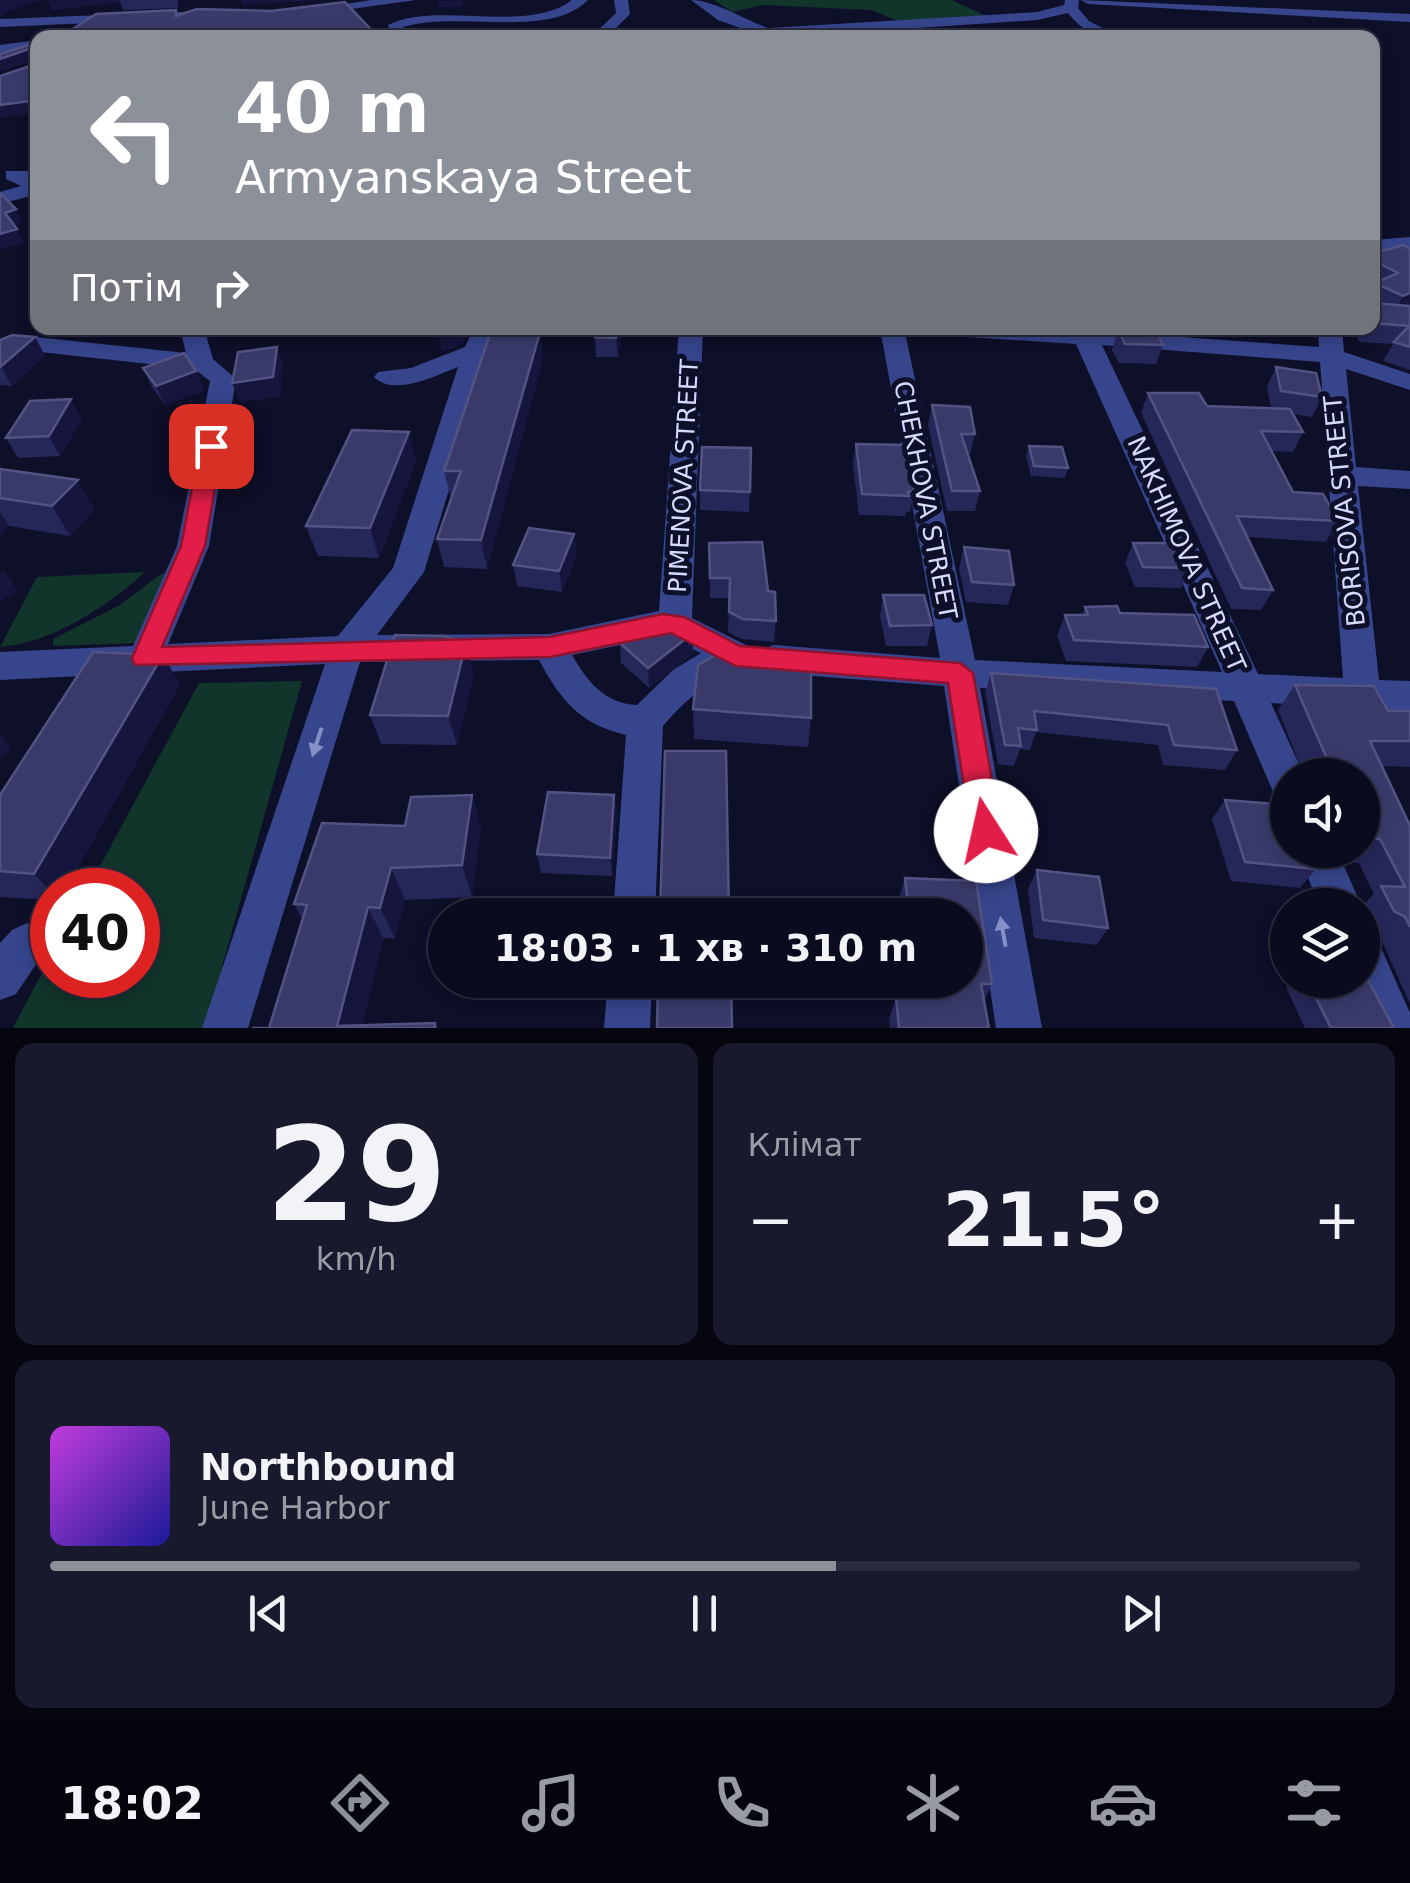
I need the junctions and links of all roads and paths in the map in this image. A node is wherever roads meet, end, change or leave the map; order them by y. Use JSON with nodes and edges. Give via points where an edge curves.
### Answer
{"nodes":[{"id":1,"x":210,"y":0,"type":"edge"},
{"id":2,"x":409,"y":0,"type":"edge"},
{"id":3,"x":504,"y":0,"type":"edge"},
{"id":4,"x":582,"y":0,"type":"edge"},
{"id":5,"x":621,"y":0,"type":"edge"},
{"id":6,"x":679,"y":0,"type":"edge"},
{"id":7,"x":1088,"y":0,"type":"edge"},
{"id":8,"x":698,"y":1,"type":"edge"},
{"id":9,"x":1072,"y":4,"type":"edge"},
{"id":10,"x":194,"y":12,"type":"junction"},
{"id":11,"x":290,"y":13,"type":"edge"},
{"id":12,"x":253,"y":14,"type":"edge"},
{"id":13,"x":492,"y":14,"type":"junction"},
{"id":14,"x":1410,"y":18,"type":"edge"},
{"id":15,"x":543,"y":19,"type":"junction"},
{"id":16,"x":88,"y":20,"type":"junction"},
{"id":17,"x":0,"y":23,"type":"edge"},
{"id":18,"x":751,"y":28,"type":"junction"},
{"id":19,"x":101,"y":30,"type":"edge"},
{"id":20,"x":178,"y":30,"type":"edge"},
{"id":21,"x":396,"y":30,"type":"edge"},
{"id":22,"x":508,"y":30,"type":"edge"},
{"id":23,"x":606,"y":30,"type":"edge"},
{"id":24,"x":744,"y":30,"type":"edge"},
{"id":25,"x":758,"y":30,"type":"edge"},
{"id":26,"x":854,"y":30,"type":"edge"},
{"id":27,"x":1097,"y":30,"type":"edge"},
{"id":28,"x":30,"y":45,"type":"edge"},
{"id":29,"x":0,"y":50,"type":"edge"},
{"id":30,"x":6,"y":167,"type":"edge"},
{"id":31,"x":30,"y":185,"type":"edge"},
{"id":32,"x":30,"y":190,"type":"edge"},
{"id":33,"x":0,"y":198,"type":"edge"},
{"id":34,"x":1380,"y":241,"type":"edge"},
{"id":35,"x":1410,"y":243,"type":"edge"},
{"id":36,"x":690,"y":335,"type":"edge"},
{"id":37,"x":893,"y":335,"type":"edge"},
{"id":38,"x":1096,"y":335,"type":"edge"},
{"id":39,"x":1133,"y":335,"type":"edge"},
{"id":40,"x":195,"y":340,"type":"edge"},
{"id":41,"x":480,"y":340,"type":"edge"},
{"id":42,"x":1330,"y":342,"type":"edge"},
{"id":43,"x":0,"y":354,"type":"edge"},
{"id":44,"x":387,"y":377,"type":"dead end"},
{"id":45,"x":1410,"y":382,"type":"edge"},
{"id":46,"x":1341,"y":476,"type":"junction"},
{"id":47,"x":1410,"y":480,"type":"edge"},
{"id":48,"x":675,"y":624,"type":"junction"},
{"id":49,"x":550,"y":647,"type":"junction"},
{"id":50,"x":347,"y":649,"type":"junction"},
{"id":51,"x":736,"y":656,"type":"junction"},
{"id":52,"x":145,"y":658,"type":"junction"},
{"id":53,"x":0,"y":666,"type":"edge"},
{"id":54,"x":960,"y":673,"type":"junction"},
{"id":55,"x":1246,"y":685,"type":"junction"},
{"id":56,"x":1362,"y":694,"type":"junction"},
{"id":57,"x":1410,"y":696,"type":"edge"},
{"id":58,"x":645,"y":721,"type":"junction"},
{"id":59,"x":1278,"y":758,"type":"edge"},
{"id":60,"x":635,"y":898,"type":"edge"},
{"id":61,"x":629,"y":998,"type":"edge"},
{"id":62,"x":1380,"y":998,"type":"edge"},
{"id":63,"x":224,"y":1028,"type":"edge"},
{"id":64,"x":628,"y":1028,"type":"edge"},
{"id":65,"x":1020,"y":1028,"type":"edge"},
{"id":66,"x":1393,"y":1028,"type":"edge"}],
"edges":[{"from":1,"to":10,"type":"street"},
{"from":2,"to":11,"type":"street"},
{"from":3,"to":13,"type":"street"},
{"from":4,"to":15,"type":"street","via":[[567,13]]},
{"from":5,"to":23,"type":"street","via":[[623,14]]},
{"from":6,"to":8,"type":"street"},
{"from":7,"to":14,"type":"street"},
{"from":8,"to":18,"type":"street"},
{"from":9,"to":26,"type":"street","via":[[1038,16]]},
{"from":9,"to":27,"type":"street","via":[[1084,24]]},
{"from":10,"to":12,"type":"street"},
{"from":10,"to":16,"type":"street"},
{"from":10,"to":20,"type":"street"},
{"from":13,"to":15,"type":"street"},
{"from":13,"to":21,"type":"street","via":[[404,21]]},
{"from":15,"to":22,"type":"street"},
{"from":16,"to":17,"type":"street"},
{"from":16,"to":19,"type":"street"},
{"from":18,"to":24,"type":"street"},
{"from":18,"to":25,"type":"street"},
{"from":28,"to":29,"type":"street"},
{"from":30,"to":31,"type":"street"},
{"from":32,"to":33,"type":"street"},
{"from":34,"to":35,"type":"street"},
{"from":36,"to":48,"type":"street","name":"PIMENOVA STREET"},
{"from":37,"to":54,"type":"street","name":"CHEKHOVA STREET"},
{"from":38,"to":55,"type":"street","name":"NAKHIMOVA STREET"},
{"from":39,"to":42,"type":"street","via":[[1221,344]]},
{"from":40,"to":43,"type":"street","via":[[17,342]]},
{"from":40,"to":52,"type":"street","via":[[223,379],[193,546]]},
{"from":41,"to":44,"type":"street","via":[[415,375]]},
{"from":41,"to":50,"type":"street","via":[[408,572]]},
{"from":42,"to":45,"type":"street"},
{"from":42,"to":46,"type":"street","name":"BORISOVA STREET"},
{"from":46,"to":47,"type":"street"},
{"from":46,"to":56,"type":"street","name":"BORISOVA STREET"},
{"from":48,"to":49,"type":"street"},
{"from":48,"to":51,"type":"street"},
{"from":49,"to":50,"type":"street"},
{"from":49,"to":58,"type":"street","via":[[576,696],[613,720]]},
{"from":50,"to":52,"type":"street"},
{"from":50,"to":63,"type":"street","one_way":true},
{"from":51,"to":54,"type":"street"},
{"from":51,"to":58,"type":"street","via":[[713,660]]},
{"from":52,"to":53,"type":"street"},
{"from":54,"to":55,"type":"street"},
{"from":65,"to":54,"type":"street","name":"CHEKHOVA STREET","one_way":true},
{"from":55,"to":56,"type":"street"},
{"from":55,"to":59,"type":"street","name":"NAKHIMOVA STREET"},
{"from":56,"to":57,"type":"street"},
{"from":58,"to":60,"type":"street"},
{"from":61,"to":64,"type":"street"},
{"from":62,"to":66,"type":"street"}]}
